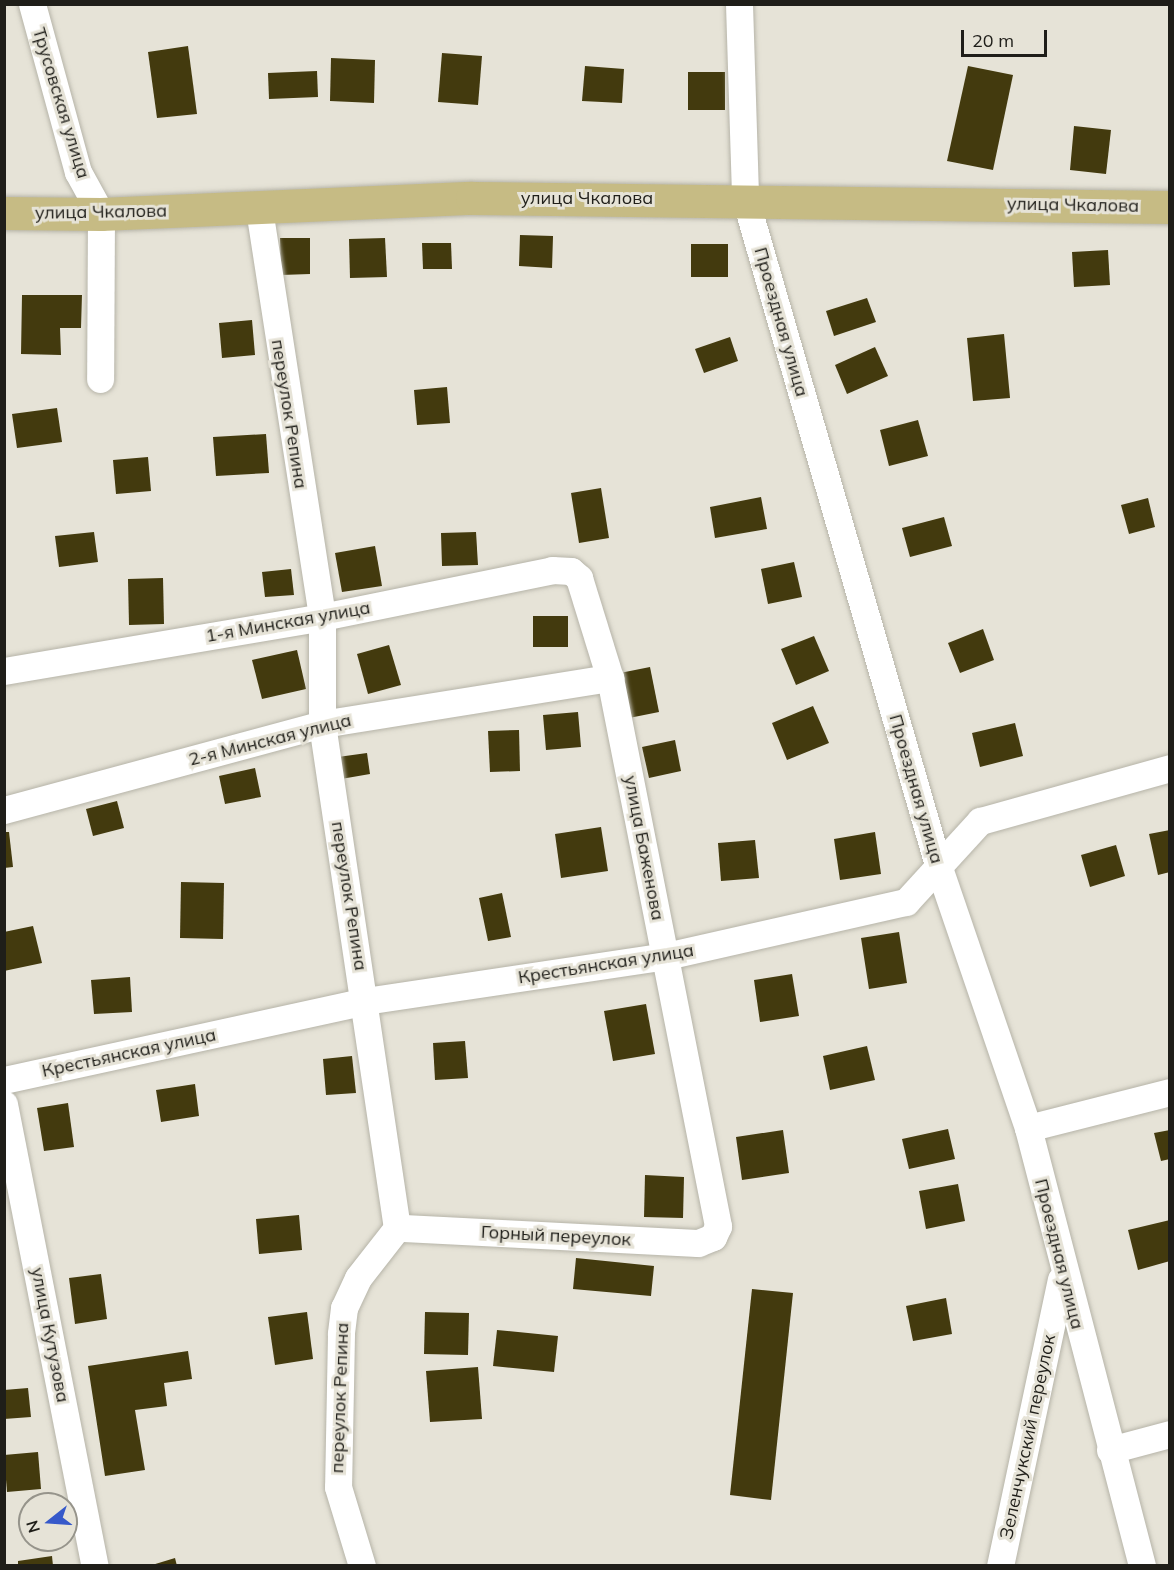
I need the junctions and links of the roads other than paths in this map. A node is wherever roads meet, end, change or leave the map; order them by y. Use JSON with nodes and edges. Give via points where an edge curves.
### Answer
{"nodes":[{"id":1,"x":32,"y":4,"type":"edge"},
{"id":2,"x":739,"y":4,"type":"edge"},
{"id":3,"x":745,"y":198,"type":"junction"},
{"id":4,"x":1170,"y":207,"type":"edge"},
{"id":5,"x":259,"y":209,"type":"junction"},
{"id":6,"x":4,"y":213,"type":"edge"},
{"id":7,"x":101,"y":214,"type":"junction"},
{"id":8,"x":100,"y":379,"type":"dead end"},
{"id":9,"x":571,"y":571,"type":"joint"},
{"id":10,"x":322,"y":617,"type":"junction"},
{"id":11,"x":4,"y":670,"type":"edge"},
{"id":12,"x":610,"y":678,"type":"junction"},
{"id":13,"x":322,"y":724,"type":"junction"},
{"id":14,"x":1170,"y":768,"type":"edge"},
{"id":15,"x":4,"y":810,"type":"edge"},
{"id":16,"x":938,"y":865,"type":"junction"},
{"id":17,"x":666,"y":956,"type":"junction"},
{"id":18,"x":365,"y":1001,"type":"junction"},
{"id":19,"x":4,"y":1080,"type":"edge"},
{"id":20,"x":1170,"y":1092,"type":"edge"},
{"id":21,"x":4,"y":1104,"type":"edge"},
{"id":22,"x":1028,"y":1128,"type":"junction"},
{"id":23,"x":397,"y":1228,"type":"junction"},
{"id":24,"x":713,"y":1237,"type":"joint"},
{"id":25,"x":1063,"y":1273,"type":"junction"},
{"id":26,"x":1170,"y":1434,"type":"edge"},
{"id":27,"x":1110,"y":1450,"type":"junction"},
{"id":28,"x":95,"y":1566,"type":"edge"},
{"id":29,"x":362,"y":1566,"type":"edge"},
{"id":30,"x":1000,"y":1566,"type":"edge"},
{"id":31,"x":1142,"y":1566,"type":"edge"}],
"edges":[{"from":1,"to":7,"type":"street","name":"Трусовская улица","via":[[78,171]]},
{"from":2,"to":3,"type":"street","name":"Проездная улица"},
{"from":3,"to":4,"type":"main road","name":"улица Чкалова"},
{"from":3,"to":5,"type":"main road","name":"улица Чкалова","via":[[471,198]]},
{"from":3,"to":16,"type":"street","name":"Проездная улица"},
{"from":5,"to":7,"type":"main road","name":"улица Чкалова"},
{"from":5,"to":10,"type":"street","name":"переулок Репина"},
{"from":6,"to":7,"type":"main road","name":"улица Чкалова"},
{"from":7,"to":8,"type":"street","name":"Трусовская улица"},
{"from":9,"to":10,"type":"street","name":"1-я Минская улица","via":[[552,570]]},
{"from":9,"to":12,"type":"street","name":"улица Баженова","via":[[583,587]]},
{"from":10,"to":11,"type":"street","name":"1-я Минская улица"},
{"from":10,"to":13,"type":"street","name":"переулок Репина"},
{"from":12,"to":13,"type":"street","name":"2-я Минская улица"},
{"from":12,"to":17,"type":"street","name":"улица Баженова"},
{"from":13,"to":15,"type":"street","name":"2-я Минская улица"},
{"from":13,"to":18,"type":"street","name":"переулок Репина"},
{"from":14,"to":16,"type":"street","name":"Крестьянская улица","via":[[980,821]]},
{"from":16,"to":17,"type":"street","name":"Крестьянская улица","via":[[906,902]]},
{"from":16,"to":22,"type":"street","name":"Проездная улица"},
{"from":17,"to":18,"type":"street","name":"Крестьянская улица"},
{"from":17,"to":24,"type":"street","name":"улица Баженова","via":[[719,1216]]},
{"from":18,"to":19,"type":"street","name":"Крестьянская улица"},
{"from":18,"to":23,"type":"street","name":"переулок Репина"},
{"from":20,"to":22,"type":"street"},
{"from":21,"to":28,"type":"street","name":"улица Кутузова"},
{"from":22,"to":25,"type":"street","name":"Проездная улица"},
{"from":23,"to":24,"type":"street","name":"Горный переулок","via":[[698,1243]]},
{"from":23,"to":29,"type":"street","name":"переулок Репина","via":[[358,1278],[343,1317],[338,1487]]},
{"from":25,"to":27,"type":"street","name":"Проездная улица"},
{"from":25,"to":30,"type":"street","name":"Зеленчукский переулок"},
{"from":26,"to":27,"type":"street"},
{"from":27,"to":31,"type":"street","name":"Проездная улица"}]}
